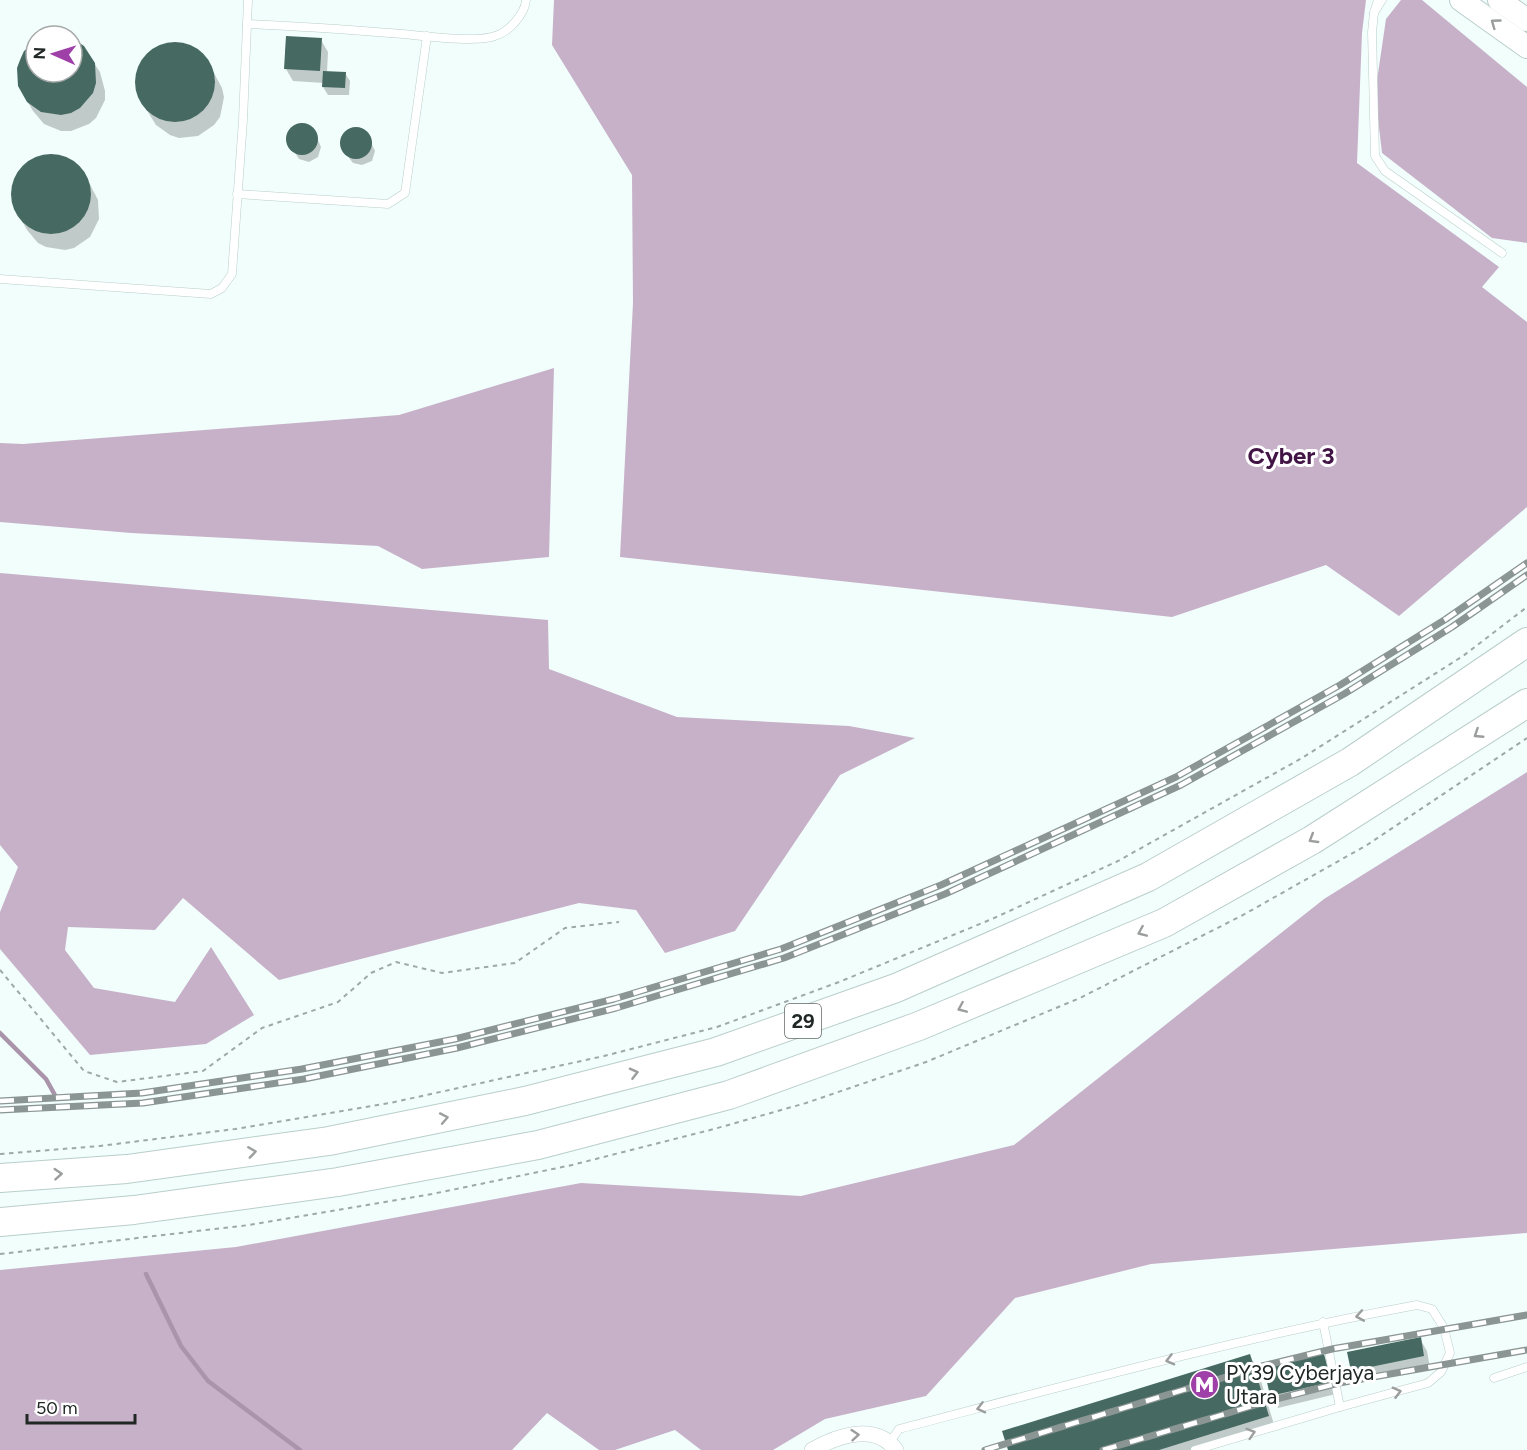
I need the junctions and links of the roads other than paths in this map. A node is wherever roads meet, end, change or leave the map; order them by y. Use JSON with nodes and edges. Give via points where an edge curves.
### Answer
{"nodes":[{"id":1,"x":248,"y":0,"type":"edge"},
{"id":2,"x":526,"y":0,"type":"edge"},
{"id":3,"x":1380,"y":0,"type":"edge"},
{"id":4,"x":1461,"y":0,"type":"edge"},
{"id":5,"x":1499,"y":0,"type":"edge"},
{"id":6,"x":1527,"y":20,"type":"edge"},
{"id":7,"x":247,"y":24,"type":"junction"},
{"id":8,"x":427,"y":36,"type":"junction"},
{"id":9,"x":1527,"y":47,"type":"edge"},
{"id":10,"x":237,"y":194,"type":"junction"},
{"id":11,"x":1502,"y":253,"type":"dead end"},
{"id":12,"x":0,"y":279,"type":"edge"},
{"id":13,"x":1527,"y":642,"type":"edge"},
{"id":14,"x":1527,"y":703,"type":"edge"},
{"id":15,"x":0,"y":1178,"type":"edge"},
{"id":16,"x":0,"y":1222,"type":"edge"},
{"id":17,"x":1323,"y":1323,"type":"junction"},
{"id":18,"x":1527,"y":1367,"type":"edge"},
{"id":19,"x":1494,"y":1378,"type":"dead end"},
{"id":20,"x":1340,"y":1407,"type":"junction"},
{"id":21,"x":893,"y":1446,"type":"edge"},
{"id":22,"x":812,"y":1450,"type":"edge"},
{"id":23,"x":1196,"y":1450,"type":"edge"}],
"edges":[{"from":1,"to":7,"type":"lane"},
{"from":2,"to":8,"type":"lane","via":[[525,8],[507,30],[493,37]]},
{"from":3,"to":11,"type":"lane","via":[[1372,32],[1375,156],[1385,171]]},
{"from":9,"to":4,"type":"street","one_way":true},
{"from":5,"to":6,"type":"street"},
{"from":7,"to":8,"type":"lane"},
{"from":7,"to":10,"type":"lane"},
{"from":8,"to":10,"type":"lane","via":[[405,193],[398,199],[388,204],[354,203]]},
{"from":10,"to":12,"type":"lane","via":[[232,274],[222,288],[211,294]]},
{"from":15,"to":13,"type":"highway","number":"29","one_way":true,"via":[[127,1169],[329,1141],[525,1101],[716,1052],[896,988],[1148,877],[1350,762]]},
{"from":14,"to":16,"type":"highway","number":"29","one_way":true,"via":[[1312,840],[1164,922],[919,1026],[729,1095],[538,1145],[338,1182],[134,1210]]},
{"from":17,"to":20,"type":"lane"},
{"from":20,"to":17,"type":"lane","one_way":true,"via":[[1428,1383],[1442,1372],[1450,1353],[1444,1328],[1432,1309],[1417,1305]]},
{"from":17,"to":21,"type":"lane","one_way":true,"via":[[899,1429]]},
{"from":18,"to":19,"type":"lane"},
{"from":23,"to":20,"type":"lane","one_way":true},
{"from":22,"to":21,"type":"street","one_way":true,"via":[[855,1433],[877,1436]]}]}
